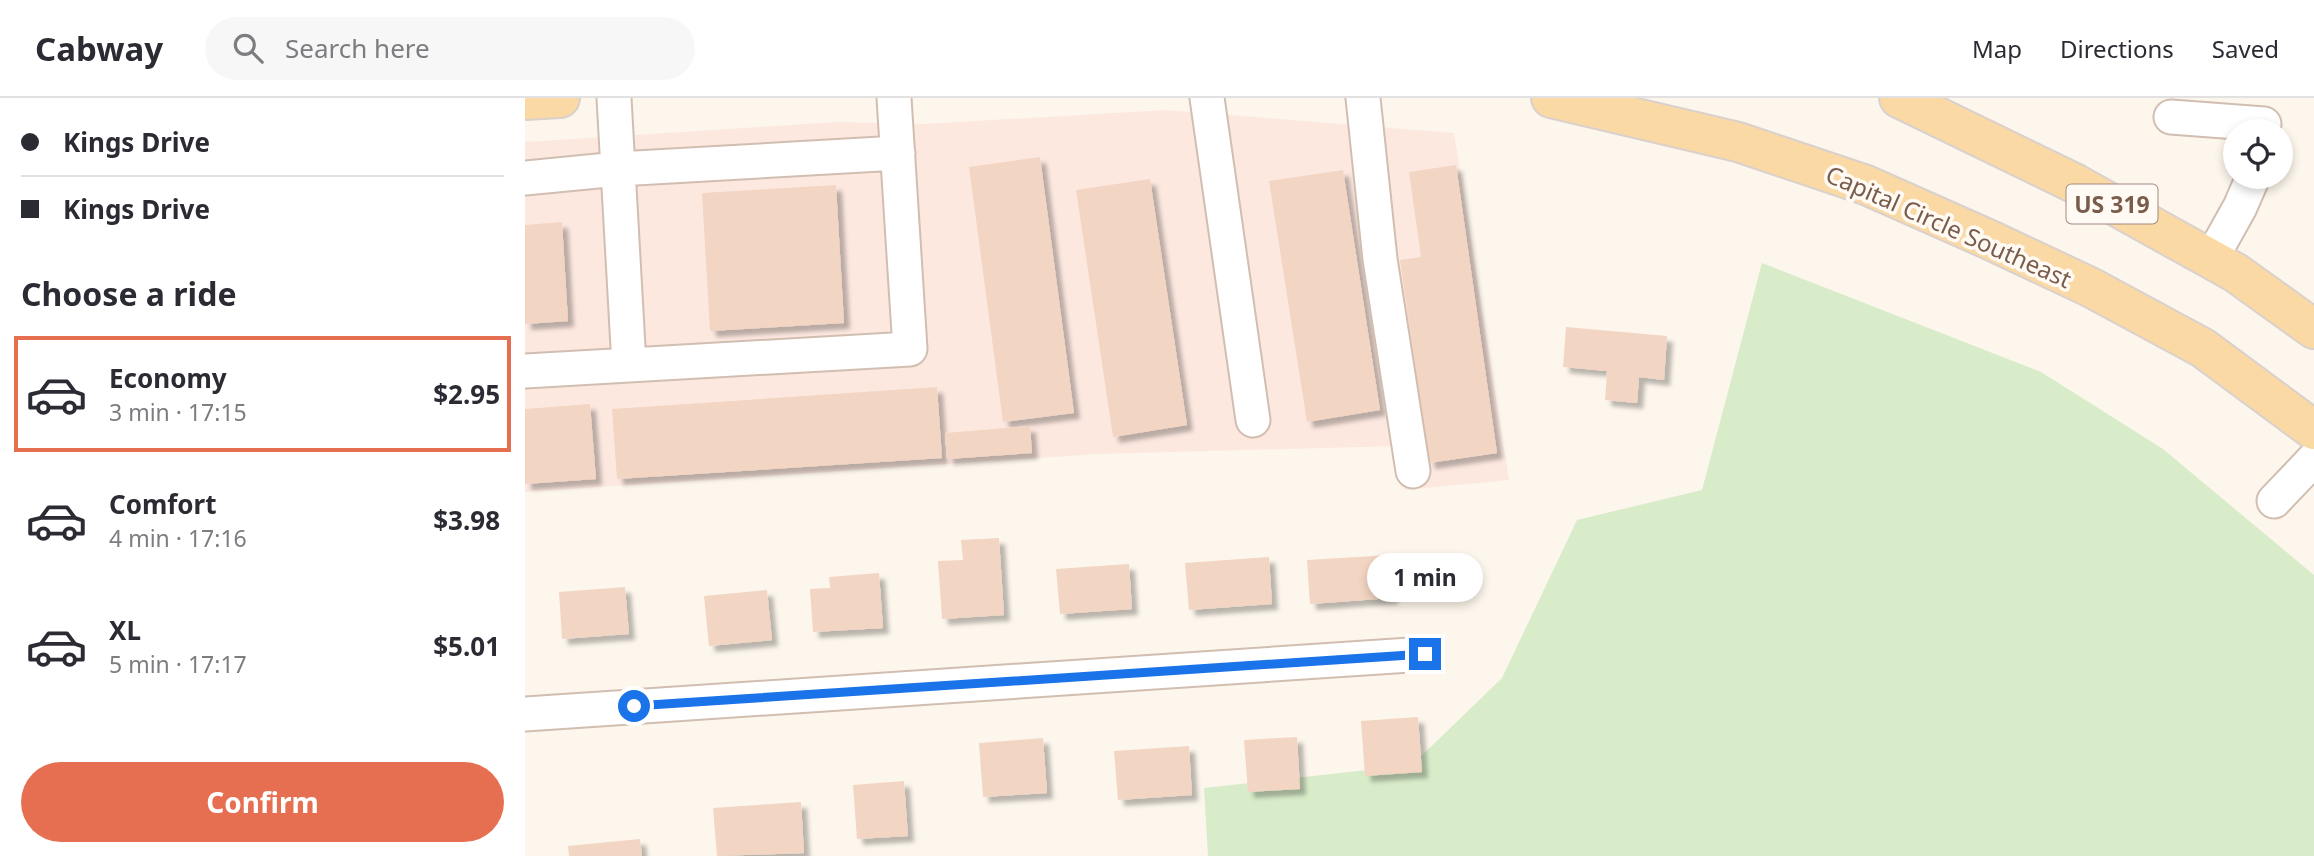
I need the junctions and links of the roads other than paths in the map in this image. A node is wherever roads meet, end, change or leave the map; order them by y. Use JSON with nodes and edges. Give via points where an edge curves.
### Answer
{"nodes":[{"id":1,"x":560,"y":98,"type":"edge"},
{"id":2,"x":614,"y":98,"type":"edge"},
{"id":3,"x":894,"y":98,"type":"edge"},
{"id":4,"x":1207,"y":98,"type":"edge"},
{"id":5,"x":1363,"y":98,"type":"edge"},
{"id":6,"x":1899,"y":98,"type":"edge"},
{"id":7,"x":525,"y":100,"type":"edge"},
{"id":8,"x":1572,"y":101,"type":"edge"},
{"id":9,"x":2171,"y":117,"type":"dead end"},
{"id":10,"x":2265,"y":118,"type":"edge"},
{"id":11,"x":898,"y":153,"type":"junction"},
{"id":12,"x":618,"y":169,"type":"junction"},
{"id":13,"x":525,"y":178,"type":"edge"},
{"id":14,"x":2248,"y":189,"type":"edge"},
{"id":15,"x":2211,"y":259,"type":"junction"},
{"id":16,"x":2314,"y":329,"type":"edge"},
{"id":17,"x":629,"y":365,"type":"junction"},
{"id":18,"x":525,"y":371,"type":"edge"},
{"id":19,"x":1253,"y":421,"type":"dead end"},
{"id":20,"x":2314,"y":430,"type":"edge"},
{"id":21,"x":2314,"y":459,"type":"edge"},
{"id":22,"x":1413,"y":471,"type":"dead end"},
{"id":23,"x":2274,"y":501,"type":"dead end"},
{"id":24,"x":1425,"y":654,"type":"dead end"},
{"id":25,"x":525,"y":714,"type":"edge"}],
"edges":[{"from":1,"to":7,"type":"main road"},
{"from":2,"to":12,"type":"street"},
{"from":3,"to":11,"type":"street"},
{"from":4,"to":19,"type":"street"},
{"from":5,"to":22,"type":"street","via":[[1380,259]]},
{"from":6,"to":15,"type":"main road","number":"US 319","via":[[2076,184]]},
{"from":8,"to":20,"type":"main road","name":"Capital Circle Southeast","via":[[1738,142],[1866,185],[1978,234],[2203,348]]},
{"from":9,"to":10,"type":"street"},
{"from":11,"to":12,"type":"street"},
{"from":11,"to":17,"type":"street","via":[[910,349]]},
{"from":12,"to":13,"type":"street"},
{"from":12,"to":17,"type":"street"},
{"from":14,"to":15,"type":"street"},
{"from":15,"to":16,"type":"main road","number":"US 319"},
{"from":17,"to":18,"type":"street"},
{"from":21,"to":23,"type":"street"},
{"from":24,"to":25,"type":"street"}]}
